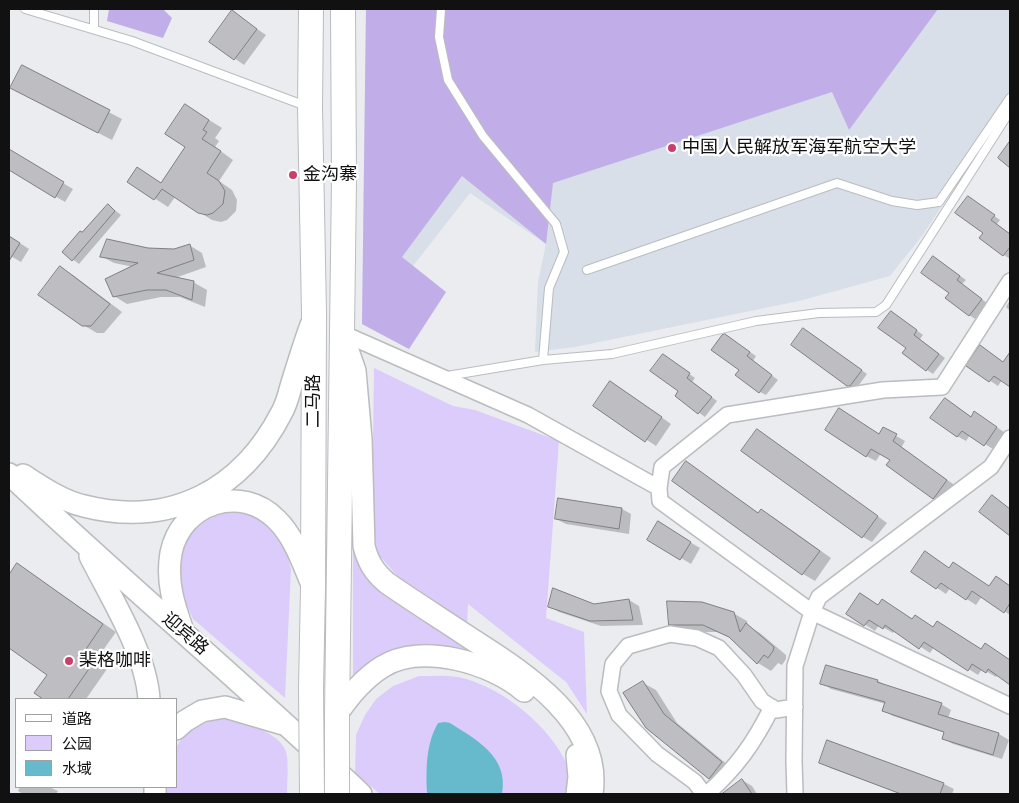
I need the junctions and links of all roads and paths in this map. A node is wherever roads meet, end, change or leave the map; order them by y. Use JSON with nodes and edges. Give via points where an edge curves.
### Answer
{"nodes":[{"id":1,"x":25,"y":9,"type":"edge"},
{"id":2,"x":94,"y":9,"type":"edge"},
{"id":3,"x":311,"y":9,"type":"edge"},
{"id":4,"x":343,"y":9,"type":"edge"},
{"id":5,"x":441,"y":9,"type":"edge"},
{"id":6,"x":94,"y":29,"type":"junction"},
{"id":7,"x":1010,"y":98,"type":"edge"},
{"id":8,"x":310,"y":107,"type":"junction"},
{"id":9,"x":1010,"y":111,"type":"edge"},
{"id":10,"x":587,"y":270,"type":"dead end"},
{"id":11,"x":1010,"y":281,"type":"edge"},
{"id":12,"x":314,"y":313,"type":"junction"},
{"id":13,"x":342,"y":333,"type":"junction"},
{"id":14,"x":543,"y":360,"type":"junction"},
{"id":15,"x":442,"y":377,"type":"junction"},
{"id":16,"x":1010,"y":438,"type":"edge"},
{"id":17,"x":9,"y":466,"type":"edge"},
{"id":18,"x":9,"y":474,"type":"edge"},
{"id":19,"x":659,"y":488,"type":"junction"},
{"id":20,"x":86,"y":547,"type":"junction"},
{"id":21,"x":314,"y":588,"type":"junction"},
{"id":22,"x":812,"y":612,"type":"junction"},
{"id":23,"x":183,"y":632,"type":"junction"},
{"id":24,"x":149,"y":698,"type":"edge"},
{"id":25,"x":1010,"y":706,"type":"edge"},
{"id":26,"x":772,"y":707,"type":"junction"},
{"id":27,"x":794,"y":707,"type":"junction"},
{"id":28,"x":337,"y":714,"type":"junction"},
{"id":29,"x":178,"y":726,"type":"edge"},
{"id":30,"x":289,"y":726,"type":"junction"},
{"id":31,"x":312,"y":794,"type":"edge"},
{"id":32,"x":337,"y":794,"type":"edge"},
{"id":33,"x":361,"y":794,"type":"edge"},
{"id":34,"x":577,"y":794,"type":"edge"},
{"id":35,"x":592,"y":794,"type":"edge"},
{"id":36,"x":706,"y":794,"type":"edge"},
{"id":37,"x":795,"y":794,"type":"edge"}],
"edges":[{"from":1,"to":6,"type":"lane"},
{"from":2,"to":6,"type":"lane"},
{"from":3,"to":8,"type":"main road","name":"二马路"},
{"from":4,"to":13,"type":"main road","name":"二马路"},
{"from":5,"to":14,"type":"lane","via":[[438,37],[448,80],[482,136],[556,224],[564,252],[550,288]]},
{"from":6,"to":8,"type":"lane"},
{"from":7,"to":10,"type":"lane","via":[[939,202],[917,205],[892,201],[837,183]]},
{"from":8,"to":12,"type":"main road","name":"二马路"},
{"from":9,"to":14,"type":"lane","via":[[886,306],[876,312],[819,313],[756,321],[612,354]]},
{"from":11,"to":19,"type":"street","via":[[942,387],[883,390],[727,415],[662,467]]},
{"from":12,"to":17,"type":"main road","via":[[284,409],[275,425],[242,468],[204,495],[182,506],[111,511],[82,506],[48,491]]},
{"from":12,"to":21,"type":"main road","name":"二马路"},
{"from":13,"to":15,"type":"street"},
{"from":13,"to":28,"type":"main road","name":"二马路"},
{"from":13,"to":35,"type":"main road","via":[[355,371],[364,546],[368,560],[386,583],[516,667],[551,698],[570,718],[588,748],[594,786]]},
{"from":14,"to":15,"type":"lane"},
{"from":15,"to":19,"type":"street","via":[[528,415]]},
{"from":16,"to":22,"type":"street","via":[[991,467],[819,597]]},
{"from":18,"to":20,"type":"main road","name":"迎宾路"},
{"from":19,"to":22,"type":"street","via":[[660,501]]},
{"from":20,"to":23,"type":"main road","name":"迎宾路"},
{"from":20,"to":24,"type":"main road","via":[[131,639],[148,682]]},
{"from":21,"to":23,"type":"main road","via":[[288,533],[262,508],[245,502],[227,501],[207,506],[179,530],[172,552],[169,572],[172,598]]},
{"from":21,"to":31,"type":"main road","name":"二马路","bridge":true},
{"from":22,"to":25,"type":"street"},
{"from":22,"to":27,"type":"street","via":[[795,666]]},
{"from":23,"to":30,"type":"main road","name":"迎宾路"},
{"from":26,"to":27,"type":"street","via":[[776,710]]},
{"from":26,"to":36,"type":"street","via":[[743,757]]},
{"from":26,"to":36,"type":"street","via":[[762,701],[719,648],[697,638],[670,634],[628,646],[613,664],[609,691],[619,715],[657,754]]},
{"from":27,"to":37,"type":"street"},
{"from":28,"to":32,"type":"main road","name":"二马路","bridge":true},
{"from":28,"to":34,"type":"main road","via":[[361,683],[382,667],[398,660],[441,657],[465,661],[517,684],[559,726],[577,754]]},
{"from":29,"to":30,"type":"main road","via":[[202,711],[225,707]]},
{"from":30,"to":33,"type":"main road","name":"迎宾路"}]}
